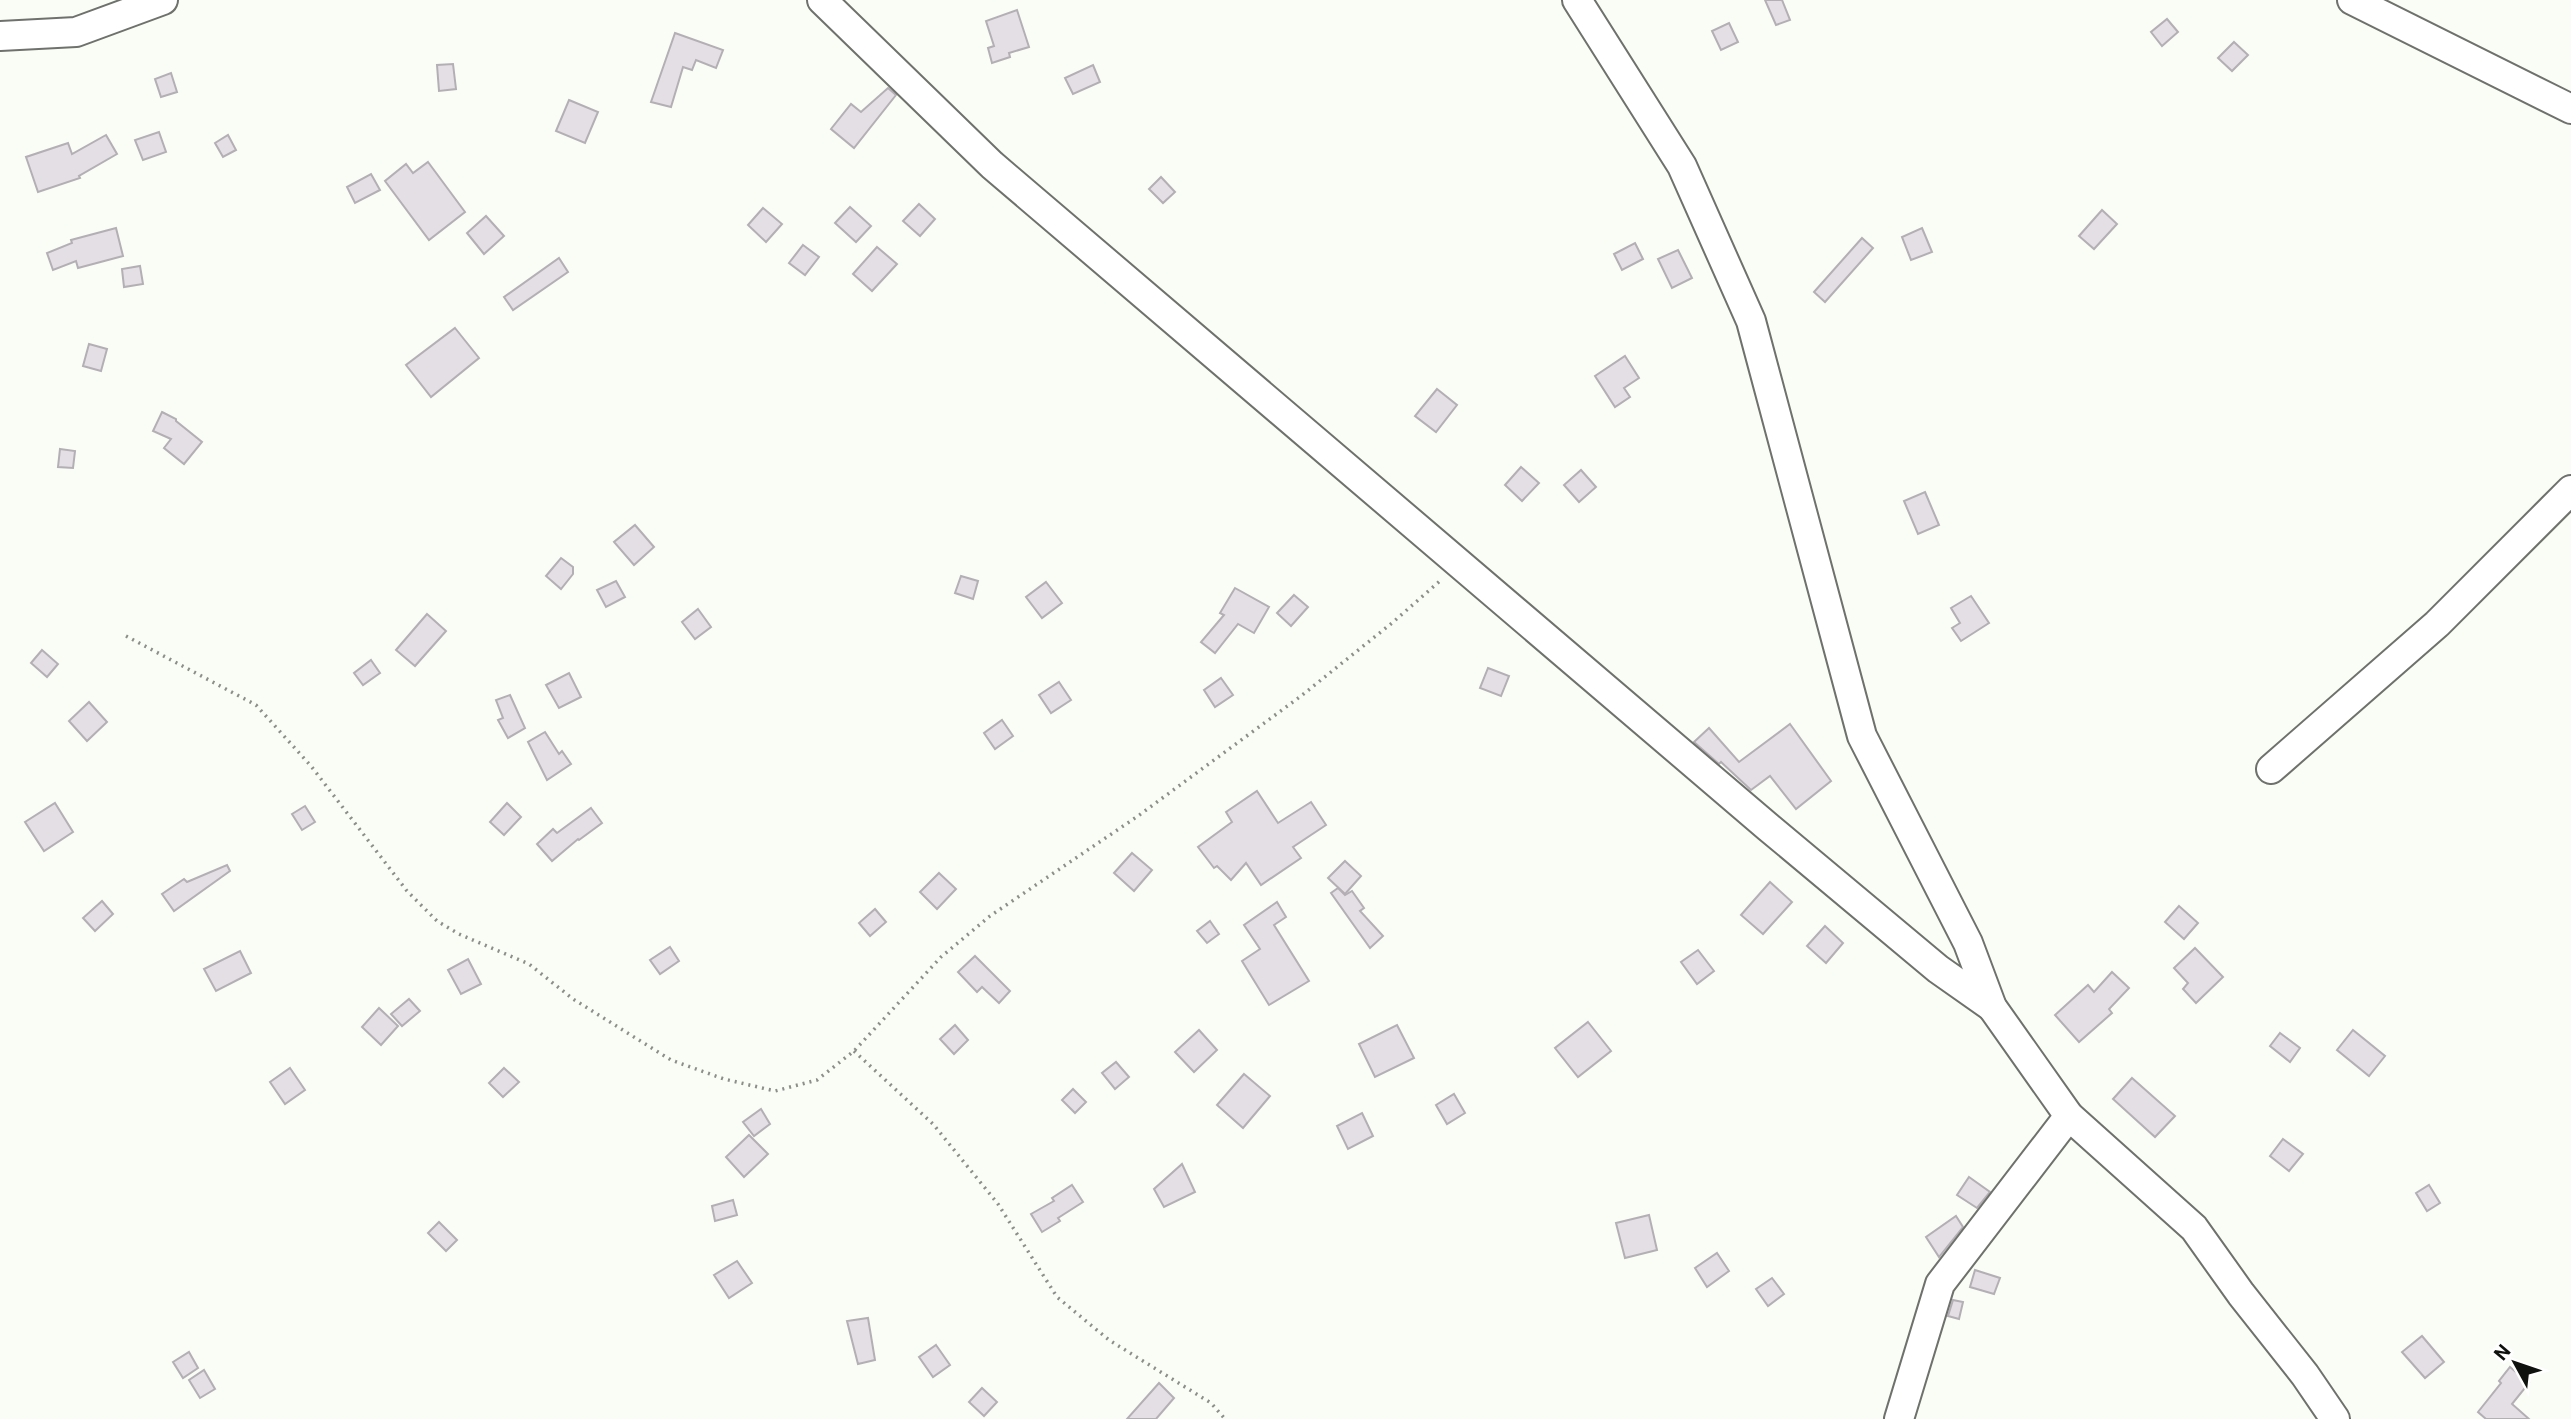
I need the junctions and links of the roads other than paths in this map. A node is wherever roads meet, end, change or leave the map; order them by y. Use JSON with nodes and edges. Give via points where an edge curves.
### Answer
{"nodes":[{"id":1,"x":163,"y":0,"type":"edge"},
{"id":2,"x":822,"y":0,"type":"edge"},
{"id":3,"x":1577,"y":0,"type":"edge"},
{"id":4,"x":2352,"y":0,"type":"edge"},
{"id":5,"x":0,"y":36,"type":"edge"},
{"id":6,"x":2571,"y":109,"type":"edge"},
{"id":7,"x":2571,"y":490,"type":"edge"},
{"id":8,"x":2271,"y":769,"type":"dead end"},
{"id":9,"x":1992,"y":1007,"type":"junction"},
{"id":10,"x":2069,"y":1116,"type":"junction"},
{"id":11,"x":1899,"y":1419,"type":"edge"},
{"id":12,"x":2335,"y":1419,"type":"edge"}],
"edges":[{"from":1,"to":5,"type":"street","via":[[76,32]]},
{"from":2,"to":9,"type":"street","via":[[992,165],[1938,969]]},
{"from":3,"to":9,"type":"street","via":[[1682,166],[1751,321],[1862,736],[1968,943]]},
{"from":4,"to":6,"type":"street"},
{"from":7,"to":8,"type":"street","via":[[2437,624]]},
{"from":9,"to":10,"type":"street"},
{"from":10,"to":11,"type":"street","via":[[1940,1284]]},
{"from":10,"to":12,"type":"street","via":[[2194,1227]]}]}
